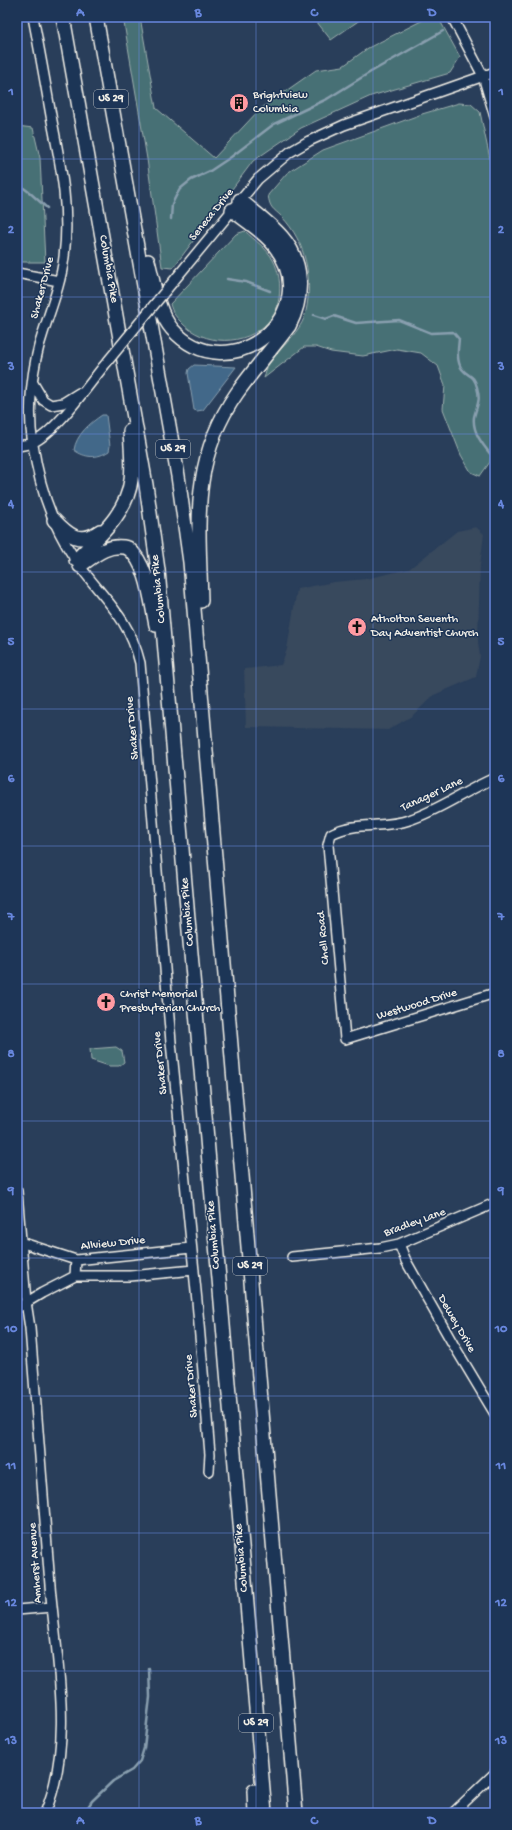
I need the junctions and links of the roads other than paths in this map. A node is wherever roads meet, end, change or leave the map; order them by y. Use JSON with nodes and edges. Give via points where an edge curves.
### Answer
{"nodes":[{"id":1,"x":33,"y":17,"type":"edge"},
{"id":2,"x":63,"y":17,"type":"edge"},
{"id":3,"x":96,"y":17,"type":"edge"},
{"id":4,"x":452,"y":17,"type":"edge"},
{"id":5,"x":495,"y":72,"type":"edge"},
{"id":6,"x":483,"y":76,"type":"junction"},
{"id":7,"x":495,"y":118,"type":"edge"},
{"id":8,"x":125,"y":180,"type":"junction"},
{"id":9,"x":236,"y":205,"type":"junction"},
{"id":10,"x":17,"y":273,"type":"edge"},
{"id":11,"x":59,"y":281,"type":"junction"},
{"id":12,"x":32,"y":381,"type":"junction"},
{"id":13,"x":84,"y":391,"type":"junction"},
{"id":14,"x":130,"y":393,"type":"junction"},
{"id":15,"x":32,"y":442,"type":"junction"},
{"id":16,"x":17,"y":446,"type":"edge"},
{"id":17,"x":54,"y":520,"type":"junction"},
{"id":18,"x":110,"y":525,"type":"junction"},
{"id":19,"x":78,"y":563,"type":"junction"},
{"id":20,"x":168,"y":676,"type":"junction"},
{"id":21,"x":204,"y":721,"type":"junction"},
{"id":22,"x":495,"y":778,"type":"edge"},
{"id":23,"x":331,"y":834,"type":"joint"},
{"id":24,"x":495,"y":993,"type":"edge"},
{"id":25,"x":345,"y":1039,"type":"joint"},
{"id":26,"x":17,"y":1191,"type":"edge"},
{"id":27,"x":495,"y":1203,"type":"edge"},
{"id":28,"x":19,"y":1242,"type":"edge"},
{"id":29,"x":399,"y":1244,"type":"junction"},
{"id":30,"x":191,"y":1248,"type":"junction"},
{"id":31,"x":292,"y":1257,"type":"dead end"},
{"id":32,"x":76,"y":1260,"type":"junction"},
{"id":33,"x":194,"y":1270,"type":"junction"},
{"id":34,"x":76,"y":1276,"type":"junction"},
{"id":35,"x":26,"y":1302,"type":"junction"},
{"id":36,"x":17,"y":1308,"type":"edge"},
{"id":37,"x":495,"y":1414,"type":"edge"},
{"id":38,"x":209,"y":1471,"type":"dead end"},
{"id":39,"x":52,"y":1607,"type":"junction"},
{"id":40,"x":17,"y":1610,"type":"edge"},
{"id":41,"x":248,"y":1633,"type":"junction"},
{"id":42,"x":495,"y":1773,"type":"edge"},
{"id":43,"x":296,"y":1812,"type":"edge"},
{"id":44,"x":45,"y":1813,"type":"edge"},
{"id":45,"x":255,"y":1813,"type":"edge"},
{"id":46,"x":265,"y":1813,"type":"edge"},
{"id":47,"x":453,"y":1813,"type":"edge"}],
"edges":[{"from":1,"to":11,"type":"street","name":"Shaker Drive","via":[[67,207],[65,254]]},
{"from":2,"to":14,"type":"highway","name":"Columbia Pike","number":"US 29"},
{"from":3,"to":8,"type":"highway","number":"US 29"},
{"from":4,"to":6,"type":"street"},
{"from":5,"to":6,"type":"street","name":"Seneca Drive"},
{"from":6,"to":7,"type":"street"},
{"from":6,"to":9,"type":"street","name":"Seneca Drive","via":[[344,125],[309,141],[276,163]]},
{"from":8,"to":9,"type":"highway","via":[[161,311],[180,337],[201,350],[235,351],[255,344],[274,329],[288,300],[289,279],[280,253]]},
{"from":8,"to":21,"type":"highway","number":"US 29","via":[[178,476],[190,562]]},
{"from":9,"to":13,"type":"street","name":"Seneca Drive","bridge":true},
{"from":9,"to":21,"type":"highway","via":[[283,238],[298,268],[300,291],[295,316],[237,394],[216,430],[205,463],[199,506]]},
{"from":10,"to":11,"type":"street"},
{"from":11,"to":12,"type":"street","name":"Shaker Drive","via":[[42,334]]},
{"from":12,"to":13,"type":"street","via":[[43,400],[51,405],[64,403]]},
{"from":12,"to":15,"type":"street","name":"Shaker Drive"},
{"from":13,"to":15,"type":"street","name":"Seneca Drive","via":[[47,433]]},
{"from":14,"to":18,"type":"highway","via":[[131,480],[126,500]]},
{"from":14,"to":20,"type":"highway","name":"Columbia Pike","number":"US 29","via":[[157,563]]},
{"from":15,"to":16,"type":"street","name":"Seneca Drive"},
{"from":15,"to":17,"type":"street","name":"Shaker Drive","via":[[43,489]]},
{"from":17,"to":18,"type":"highway","via":[[71,536],[78,538],[93,536]]},
{"from":17,"to":19,"type":"street","name":"Shaker Drive"},
{"from":18,"to":19,"type":"highway"},
{"from":19,"to":20,"type":"highway","via":[[113,547],[128,548],[135,553],[143,569]]},
{"from":19,"to":30,"type":"street","name":"Shaker Drive","via":[[124,623],[132,637],[140,663],[170,1034]]},
{"from":20,"to":41,"type":"highway","name":"Columbia Pike","number":"US 29"},
{"from":21,"to":43,"type":"highway","number":"US 29"},
{"from":22,"to":23,"type":"street","name":"Tanager Lane","via":[[408,821],[342,828]]},
{"from":23,"to":25,"type":"street","name":"Chell Road","via":[[328,845]]},
{"from":24,"to":25,"type":"street","name":"Westwood Drive"},
{"from":26,"to":28,"type":"street","name":"Amherst Avenue"},
{"from":27,"to":29,"type":"street","name":"Bradley Lane"},
{"from":28,"to":32,"type":"street","name":"Allview Drive"},
{"from":28,"to":35,"type":"street","name":"Amherst Avenue"},
{"from":29,"to":31,"type":"street","name":"Bradley Lane"},
{"from":29,"to":37,"type":"street","name":"Dewey Drive","via":[[406,1261]]},
{"from":30,"to":32,"type":"street","name":"Allview Drive"},
{"from":30,"to":33,"type":"street","name":"Shaker Drive"},
{"from":32,"to":34,"type":"street"},
{"from":33,"to":34,"type":"street","via":[[130,1276]]},
{"from":33,"to":38,"type":"street","name":"Shaker Drive","via":[[210,1454]]},
{"from":34,"to":35,"type":"street"},
{"from":35,"to":36,"type":"street"},
{"from":35,"to":39,"type":"street","name":"Amherst Avenue","via":[[31,1335]]},
{"from":39,"to":40,"type":"street"},
{"from":39,"to":44,"type":"street","name":"Amherst Avenue","via":[[61,1715],[54,1786]]},
{"from":41,"to":45,"type":"highway"},
{"from":41,"to":46,"type":"highway","name":"Columbia Pike","number":"US 29"},
{"from":42,"to":47,"type":"street"}]}
